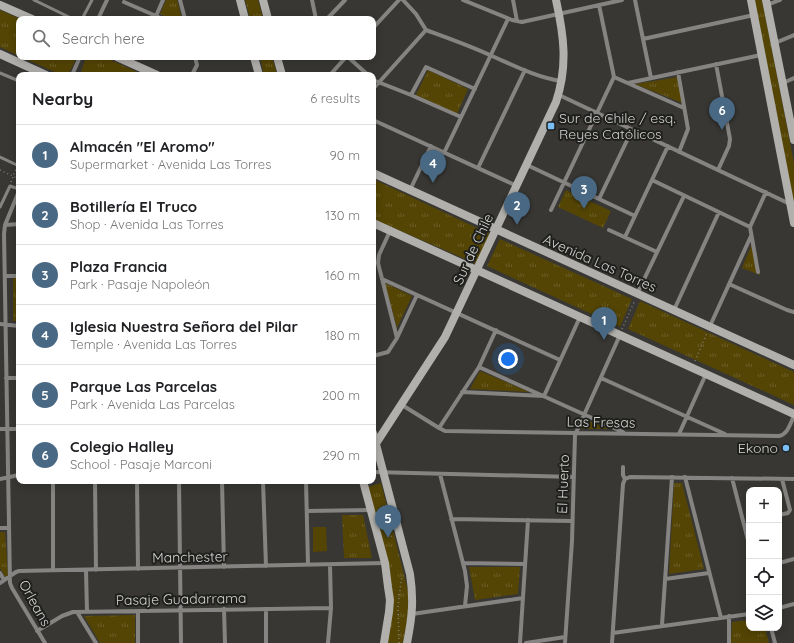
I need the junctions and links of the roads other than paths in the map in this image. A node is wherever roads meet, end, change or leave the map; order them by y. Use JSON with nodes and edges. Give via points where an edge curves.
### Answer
{"nodes":[{"id":1,"x":34,"y":0,"type":"edge"},
{"id":2,"x":92,"y":0,"type":"edge"},
{"id":3,"x":107,"y":0,"type":"edge"},
{"id":4,"x":163,"y":0,"type":"edge"},
{"id":5,"x":180,"y":0,"type":"edge"},
{"id":6,"x":240,"y":0,"type":"edge"},
{"id":7,"x":263,"y":0,"type":"edge"},
{"id":8,"x":312,"y":0,"type":"edge"},
{"id":9,"x":344,"y":0,"type":"edge"},
{"id":10,"x":399,"y":0,"type":"edge"},
{"id":11,"x":403,"y":0,"type":"edge"},
{"id":12,"x":463,"y":0,"type":"edge"},
{"id":13,"x":513,"y":0,"type":"edge"},
{"id":14,"x":556,"y":0,"type":"edge"},
{"id":15,"x":622,"y":0,"type":"edge"},
{"id":16,"x":635,"y":0,"type":"edge"},
{"id":17,"x":751,"y":0,"type":"edge"},
{"id":18,"x":780,"y":0,"type":"edge"},
{"id":19,"x":124,"y":2,"type":"dead end"},
{"id":20,"x":767,"y":2,"type":"edge"},
{"id":21,"x":0,"y":4,"type":"edge"},
{"id":22,"x":599,"y":5,"type":"junction"},
{"id":23,"x":559,"y":14,"type":"junction"},
{"id":24,"x":754,"y":15,"type":"junction"},
{"id":25,"x":26,"y":16,"type":"edge"},
{"id":26,"x":67,"y":16,"type":"edge"},
{"id":27,"x":84,"y":16,"type":"edge"},
{"id":28,"x":99,"y":16,"type":"edge"},
{"id":29,"x":156,"y":16,"type":"joint"},
{"id":30,"x":184,"y":16,"type":"edge"},
{"id":31,"x":243,"y":16,"type":"edge"},
{"id":32,"x":267,"y":16,"type":"edge"},
{"id":33,"x":315,"y":16,"type":"edge"},
{"id":34,"x":330,"y":16,"type":"edge"},
{"id":35,"x":508,"y":19,"type":"junction"},
{"id":36,"x":517,"y":21,"type":"junction"},
{"id":37,"x":376,"y":25,"type":"edge"},
{"id":38,"x":426,"y":30,"type":"junction"},
{"id":39,"x":794,"y":35,"type":"edge"},
{"id":40,"x":643,"y":39,"type":"junction"},
{"id":41,"x":775,"y":43,"type":"junction"},
{"id":42,"x":0,"y":54,"type":"edge"},
{"id":43,"x":491,"y":55,"type":"junction"},
{"id":44,"x":762,"y":55,"type":"junction"},
{"id":45,"x":79,"y":60,"type":"edge"},
{"id":46,"x":124,"y":60,"type":"edge"},
{"id":47,"x":196,"y":60,"type":"edge"},
{"id":48,"x":255,"y":60,"type":"edge"},
{"id":49,"x":279,"y":60,"type":"edge"},
{"id":50,"x":344,"y":60,"type":"edge"},
{"id":51,"x":350,"y":60,"type":"edge"},
{"id":52,"x":716,"y":64,"type":"junction"},
{"id":53,"x":525,"y":70,"type":"junction"},
{"id":54,"x":0,"y":72,"type":"edge"},
{"id":55,"x":39,"y":72,"type":"edge"},
{"id":56,"x":73,"y":72,"type":"edge"},
{"id":57,"x":150,"y":72,"type":"edge"},
{"id":58,"x":194,"y":72,"type":"edge"},
{"id":59,"x":258,"y":72,"type":"edge"},
{"id":60,"x":281,"y":72,"type":"edge"},
{"id":61,"x":333,"y":72,"type":"edge"},
{"id":62,"x":364,"y":72,"type":"edge"},
{"id":63,"x":678,"y":72,"type":"junction"},
{"id":64,"x":614,"y":76,"type":"junction"},
{"id":65,"x":651,"y":78,"type":"junction"},
{"id":66,"x":794,"y":78,"type":"edge"},
{"id":67,"x":16,"y":80,"type":"edge"},
{"id":68,"x":376,"y":81,"type":"edge"},
{"id":69,"x":562,"y":81,"type":"junction"},
{"id":70,"x":379,"y":82,"type":"junction"},
{"id":71,"x":628,"y":83,"type":"junction"},
{"id":72,"x":783,"y":83,"type":"junction"},
{"id":73,"x":376,"y":86,"type":"edge"},
{"id":74,"x":474,"y":89,"type":"junction"},
{"id":75,"x":411,"y":94,"type":"junction"},
{"id":76,"x":558,"y":95,"type":"junction"},
{"id":77,"x":684,"y":108,"type":"junction"},
{"id":78,"x":597,"y":113,"type":"junction"},
{"id":79,"x":461,"y":117,"type":"junction"},
{"id":80,"x":376,"y":121,"type":"edge"},
{"id":81,"x":632,"y":130,"type":"junction"},
{"id":82,"x":794,"y":140,"type":"edge"},
{"id":83,"x":431,"y":146,"type":"junction"},
{"id":84,"x":668,"y":146,"type":"junction"},
{"id":85,"x":679,"y":152,"type":"junction"},
{"id":86,"x":444,"y":153,"type":"junction"},
{"id":87,"x":0,"y":157,"type":"edge"},
{"id":88,"x":16,"y":164,"type":"edge"},
{"id":89,"x":527,"y":166,"type":"junction"},
{"id":90,"x":478,"y":168,"type":"junction"},
{"id":91,"x":718,"y":170,"type":"junction"},
{"id":92,"x":376,"y":174,"type":"edge"},
{"id":93,"x":652,"y":180,"type":"junction"},
{"id":94,"x":564,"y":183,"type":"junction"},
{"id":95,"x":517,"y":186,"type":"junction"},
{"id":96,"x":16,"y":189,"type":"edge"},
{"id":97,"x":410,"y":190,"type":"junction"},
{"id":98,"x":766,"y":192,"type":"junction"},
{"id":99,"x":684,"y":196,"type":"junction"},
{"id":100,"x":16,"y":198,"type":"edge"},
{"id":101,"x":599,"y":199,"type":"junction"},
{"id":102,"x":790,"y":204,"type":"junction"},
{"id":103,"x":0,"y":207,"type":"edge"},
{"id":104,"x":551,"y":210,"type":"dead end"},
{"id":105,"x":719,"y":212,"type":"junction"},
{"id":106,"x":635,"y":216,"type":"junction"},
{"id":107,"x":794,"y":223,"type":"edge"},
{"id":108,"x":16,"y":224,"type":"edge"},
{"id":109,"x":376,"y":224,"type":"edge"},
{"id":110,"x":5,"y":225,"type":"junction"},
{"id":111,"x":750,"y":226,"type":"junction"},
{"id":112,"x":390,"y":230,"type":"junction"},
{"id":113,"x":497,"y":230,"type":"junction"},
{"id":114,"x":609,"y":230,"type":"dead end"},
{"id":115,"x":751,"y":236,"type":"junction"},
{"id":116,"x":625,"y":237,"type":"junction"},
{"id":117,"x":657,"y":252,"type":"junction"},
{"id":118,"x":478,"y":270,"type":"junction"},
{"id":119,"x":758,"y":272,"type":"dead end"},
{"id":120,"x":4,"y":276,"type":"junction"},
{"id":121,"x":16,"y":276,"type":"edge"},
{"id":122,"x":382,"y":279,"type":"junction"},
{"id":123,"x":730,"y":284,"type":"junction"},
{"id":124,"x":417,"y":294,"type":"junction"},
{"id":125,"x":637,"y":294,"type":"junction"},
{"id":126,"x":674,"y":310,"type":"junction"},
{"id":127,"x":794,"y":312,"type":"edge"},
{"id":128,"x":457,"y":313,"type":"junction"},
{"id":129,"x":580,"y":317,"type":"junction"},
{"id":130,"x":0,"y":324,"type":"edge"},
{"id":131,"x":5,"y":324,"type":"junction"},
{"id":132,"x":16,"y":326,"type":"edge"},
{"id":133,"x":710,"y":326,"type":"junction"},
{"id":134,"x":496,"y":330,"type":"junction"},
{"id":135,"x":620,"y":335,"type":"junction"},
{"id":136,"x":397,"y":338,"type":"junction"},
{"id":137,"x":376,"y":355,"type":"edge"},
{"id":138,"x":560,"y":360,"type":"junction"},
{"id":139,"x":794,"y":365,"type":"edge"},
{"id":140,"x":479,"y":367,"type":"junction"},
{"id":141,"x":706,"y":374,"type":"junction"},
{"id":142,"x":6,"y":378,"type":"junction"},
{"id":143,"x":16,"y":378,"type":"edge"},
{"id":144,"x":600,"y":378,"type":"junction"},
{"id":145,"x":462,"y":392,"type":"junction"},
{"id":146,"x":544,"y":396,"type":"junction"},
{"id":147,"x":402,"y":405,"type":"junction"},
{"id":148,"x":584,"y":414,"type":"junction"},
{"id":149,"x":794,"y":415,"type":"edge"},
{"id":150,"x":687,"y":417,"type":"junction"},
{"id":151,"x":439,"y":428,"type":"junction"},
{"id":152,"x":0,"y":429,"type":"edge"},
{"id":153,"x":7,"y":429,"type":"junction"},
{"id":154,"x":16,"y":429,"type":"edge"},
{"id":155,"x":576,"y":432,"type":"junction"},
{"id":156,"x":625,"y":433,"type":"junction"},
{"id":157,"x":679,"y":434,"type":"junction"},
{"id":158,"x":727,"y":435,"type":"junction"},
{"id":159,"x":376,"y":443,"type":"edge"},
{"id":160,"x":376,"y":452,"type":"edge"},
{"id":161,"x":623,"y":467,"type":"dead end"},
{"id":162,"x":376,"y":472,"type":"edge"},
{"id":163,"x":383,"y":473,"type":"junction"},
{"id":164,"x":440,"y":474,"type":"junction"},
{"id":165,"x":16,"y":476,"type":"edge"},
{"id":166,"x":8,"y":477,"type":"junction"},
{"id":167,"x":574,"y":477,"type":"junction"},
{"id":168,"x":672,"y":477,"type":"junction"},
{"id":169,"x":685,"y":477,"type":"junction"},
{"id":170,"x":732,"y":478,"type":"junction"},
{"id":171,"x":0,"y":479,"type":"edge"},
{"id":172,"x":625,"y":479,"type":"junction"},
{"id":173,"x":782,"y":479,"type":"junction"},
{"id":174,"x":794,"y":479,"type":"edge"},
{"id":175,"x":53,"y":484,"type":"edge"},
{"id":176,"x":95,"y":484,"type":"edge"},
{"id":177,"x":137,"y":484,"type":"edge"},
{"id":178,"x":179,"y":484,"type":"edge"},
{"id":179,"x":222,"y":484,"type":"edge"},
{"id":180,"x":263,"y":484,"type":"edge"},
{"id":181,"x":306,"y":484,"type":"edge"},
{"id":182,"x":364,"y":484,"type":"edge"},
{"id":183,"x":307,"y":510,"type":"junction"},
{"id":184,"x":370,"y":510,"type":"junction"},
{"id":185,"x":782,"y":514,"type":"edge"},
{"id":186,"x":451,"y":519,"type":"junction"},
{"id":187,"x":528,"y":520,"type":"junction"},
{"id":188,"x":572,"y":521,"type":"junction"},
{"id":189,"x":0,"y":528,"type":"edge"},
{"id":190,"x":9,"y":528,"type":"junction"},
{"id":191,"x":746,"y":532,"type":"edge"},
{"id":192,"x":794,"y":559,"type":"edge"},
{"id":193,"x":783,"y":562,"type":"dead end"},
{"id":194,"x":385,"y":563,"type":"junction"},
{"id":195,"x":463,"y":563,"type":"junction"},
{"id":196,"x":525,"y":564,"type":"junction"},
{"id":197,"x":308,"y":565,"type":"junction"},
{"id":198,"x":330,"y":565,"type":"junction"},
{"id":199,"x":266,"y":566,"type":"junction"},
{"id":200,"x":224,"y":567,"type":"junction"},
{"id":201,"x":180,"y":568,"type":"junction"},
{"id":202,"x":138,"y":569,"type":"junction"},
{"id":203,"x":54,"y":570,"type":"junction"},
{"id":204,"x":86,"y":570,"type":"junction"},
{"id":205,"x":96,"y":570,"type":"junction"},
{"id":206,"x":0,"y":573,"type":"edge"},
{"id":207,"x":709,"y":573,"type":"junction"},
{"id":208,"x":10,"y":576,"type":"junction"},
{"id":209,"x":665,"y":579,"type":"junction"},
{"id":210,"x":4,"y":580,"type":"junction"},
{"id":211,"x":0,"y":583,"type":"edge"},
{"id":212,"x":523,"y":598,"type":"junction"},
{"id":213,"x":794,"y":604,"type":"edge"},
{"id":214,"x":465,"y":606,"type":"junction"},
{"id":215,"x":782,"y":607,"type":"edge"},
{"id":216,"x":331,"y":608,"type":"junction"},
{"id":217,"x":224,"y":609,"type":"junction"},
{"id":218,"x":266,"y":609,"type":"junction"},
{"id":219,"x":181,"y":610,"type":"junction"},
{"id":220,"x":138,"y":611,"type":"junction"},
{"id":221,"x":77,"y":612,"type":"junction"},
{"id":222,"x":86,"y":612,"type":"junction"},
{"id":223,"x":412,"y":614,"type":"junction"},
{"id":224,"x":746,"y":614,"type":"edge"},
{"id":225,"x":729,"y":616,"type":"junction"},
{"id":226,"x":721,"y":618,"type":"junction"},
{"id":227,"x":662,"y":625,"type":"junction"},
{"id":228,"x":37,"y":631,"type":"junction"},
{"id":229,"x":772,"y":631,"type":"edge"},
{"id":230,"x":614,"y":633,"type":"junction"},
{"id":231,"x":565,"y":637,"type":"junction"},
{"id":232,"x":45,"y":643,"type":"edge"},
{"id":233,"x":96,"y":643,"type":"edge"},
{"id":234,"x":138,"y":643,"type":"edge"},
{"id":235,"x":181,"y":643,"type":"edge"},
{"id":236,"x":225,"y":643,"type":"edge"},
{"id":237,"x":266,"y":643,"type":"edge"},
{"id":238,"x":328,"y":643,"type":"edge"},
{"id":239,"x":384,"y":643,"type":"edge"},
{"id":240,"x":407,"y":643,"type":"edge"},
{"id":241,"x":520,"y":643,"type":"edge"},
{"id":242,"x":526,"y":643,"type":"edge"},
{"id":243,"x":565,"y":643,"type":"edge"},
{"id":244,"x":612,"y":643,"type":"edge"},
{"id":245,"x":729,"y":643,"type":"edge"},
{"id":246,"x":775,"y":643,"type":"edge"}],
"edges":[{"from":1,"to":26,"type":"lane"},
{"from":2,"to":27,"type":"lane"},
{"from":3,"to":28,"type":"street"},
{"from":4,"to":29,"type":"street"},
{"from":5,"to":30,"type":"street"},
{"from":6,"to":31,"type":"street"},
{"from":7,"to":32,"type":"street"},
{"from":8,"to":33,"type":"street"},
{"from":9,"to":34,"type":"street"},
{"from":10,"to":37,"type":"street"},
{"from":11,"to":38,"type":"street"},
{"from":12,"to":35,"type":"street"},
{"from":13,"to":36,"type":"street"},
{"from":14,"to":23,"type":"street","name":"Sur de Chile"},
{"from":15,"to":22,"type":"street"},
{"from":16,"to":40,"type":"street"},
{"from":17,"to":24,"type":"street"},
{"from":18,"to":20,"type":"street"},
{"from":19,"to":29,"type":"street"},
{"from":20,"to":41,"type":"street"},
{"from":21,"to":25,"type":"street"},
{"from":22,"to":23,"type":"street"},
{"from":22,"to":64,"type":"street"},
{"from":23,"to":36,"type":"street"},
{"from":23,"to":69,"type":"street","name":"Sur de Chile","via":[[564,46]]},
{"from":24,"to":40,"type":"street"},
{"from":24,"to":44,"type":"street"},
{"from":35,"to":36,"type":"street"},
{"from":35,"to":43,"type":"street"},
{"from":38,"to":43,"type":"street"},
{"from":38,"to":70,"type":"street"},
{"from":39,"to":41,"type":"street"},
{"from":40,"to":65,"type":"street"},
{"from":41,"to":72,"type":"street"},
{"from":42,"to":55,"type":"street"},
{"from":43,"to":53,"type":"street"},
{"from":43,"to":74,"type":"street"},
{"from":44,"to":52,"type":"street"},
{"from":44,"to":102,"type":"street"},
{"from":45,"to":56,"type":"street"},
{"from":46,"to":57,"type":"street"},
{"from":47,"to":58,"type":"street","via":[[197,65]]},
{"from":48,"to":59,"type":"street"},
{"from":49,"to":60,"type":"street"},
{"from":50,"to":61,"type":"street"},
{"from":51,"to":62,"type":"street"},
{"from":52,"to":63,"type":"street"},
{"from":52,"to":91,"type":"street","via":[[730,139]]},
{"from":53,"to":69,"type":"street"},
{"from":53,"to":90,"type":"street"},
{"from":54,"to":67,"type":"lane"},
{"from":63,"to":65,"type":"street"},
{"from":63,"to":77,"type":"street"},
{"from":64,"to":71,"type":"street"},
{"from":64,"to":78,"type":"street"},
{"from":65,"to":71,"type":"street"},
{"from":66,"to":72,"type":"street"},
{"from":68,"to":70,"type":"street"},
{"from":69,"to":76,"type":"street","name":"Sur de Chile"},
{"from":70,"to":73,"type":"street"},
{"from":70,"to":75,"type":"street"},
{"from":71,"to":77,"type":"street"},
{"from":72,"to":82,"type":"street"},
{"from":74,"to":75,"type":"street","via":[[426,67]]},
{"from":74,"to":79,"type":"street"},
{"from":75,"to":79,"type":"street"},
{"from":76,"to":78,"type":"street"},
{"from":76,"to":89,"type":"street","name":"Sur de Chile"},
{"from":77,"to":85,"type":"street","via":[[688,131]]},
{"from":78,"to":81,"type":"street"},
{"from":78,"to":94,"type":"street"},
{"from":79,"to":86,"type":"street"},
{"from":80,"to":83,"type":"street"},
{"from":81,"to":84,"type":"street"},
{"from":81,"to":101,"type":"street"},
{"from":83,"to":86,"type":"street"},
{"from":83,"to":97,"type":"street"},
{"from":84,"to":85,"type":"street"},
{"from":84,"to":93,"type":"street"},
{"from":85,"to":91,"type":"street"},
{"from":86,"to":90,"type":"street"},
{"from":87,"to":88,"type":"lane"},
{"from":89,"to":94,"type":"street"},
{"from":89,"to":95,"type":"street","name":"Sur de Chile"},
{"from":90,"to":95,"type":"street"},
{"from":91,"to":98,"type":"street"},
{"from":92,"to":97,"type":"street","name":"Avenida Las Torres"},
{"from":93,"to":99,"type":"street"},
{"from":93,"to":106,"type":"street"},
{"from":94,"to":101,"type":"street"},
{"from":94,"to":104,"type":"street"},
{"from":95,"to":113,"type":"street","name":"Sur de Chile"},
{"from":96,"to":103,"type":"lane","via":[[10,186]]},
{"from":97,"to":113,"type":"street","name":"Avenida Las Torres"},
{"from":98,"to":102,"type":"street"},
{"from":98,"to":111,"type":"street"},
{"from":99,"to":105,"type":"street"},
{"from":99,"to":117,"type":"street"},
{"from":100,"to":110,"type":"street","name":"Orleans"},
{"from":101,"to":106,"type":"street"},
{"from":102,"to":107,"type":"street"},
{"from":105,"to":111,"type":"street"},
{"from":105,"to":126,"type":"street"},
{"from":106,"to":116,"type":"street"},
{"from":108,"to":110,"type":"street"},
{"from":109,"to":112,"type":"street"},
{"from":110,"to":120,"type":"street","name":"Orleans"},
{"from":111,"to":115,"type":"street"},
{"from":112,"to":118,"type":"street"},
{"from":112,"to":122,"type":"street","via":[[378,259]]},
{"from":113,"to":118,"type":"street","name":"Sur de Chile"},
{"from":113,"to":125,"type":"street","name":"Avenida Las Torres"},
{"from":114,"to":116,"type":"street"},
{"from":115,"to":119,"type":"street"},
{"from":115,"to":123,"type":"street"},
{"from":116,"to":117,"type":"street"},
{"from":117,"to":125,"type":"street"},
{"from":118,"to":128,"type":"street","name":"Sur de Chile"},
{"from":118,"to":129,"type":"street"},
{"from":120,"to":121,"type":"street"},
{"from":120,"to":131,"type":"street","name":"Orleans"},
{"from":122,"to":124,"type":"street"},
{"from":122,"to":136,"type":"street"},
{"from":123,"to":127,"type":"street"},
{"from":123,"to":133,"type":"street"},
{"from":124,"to":128,"type":"street"},
{"from":124,"to":136,"type":"street"},
{"from":125,"to":126,"type":"street","name":"Avenida Las Torres"},
{"from":126,"to":133,"type":"street","name":"Avenida Las Torres"},
{"from":128,"to":134,"type":"street"},
{"from":128,"to":147,"type":"street","name":"Sur de Chile","via":[[439,348]]},
{"from":129,"to":135,"type":"street"},
{"from":129,"to":138,"type":"street"},
{"from":130,"to":131,"type":"street"},
{"from":131,"to":132,"type":"street"},
{"from":131,"to":142,"type":"street","name":"Orleans"},
{"from":133,"to":139,"type":"street","name":"Avenida Las Torres"},
{"from":134,"to":138,"type":"street"},
{"from":134,"to":140,"type":"street"},
{"from":135,"to":141,"type":"street"},
{"from":135,"to":144,"type":"street","name":"El Huerto"},
{"from":136,"to":137,"type":"street","via":[[388,352]]},
{"from":138,"to":146,"type":"street"},
{"from":140,"to":145,"type":"street"},
{"from":140,"to":146,"type":"street"},
{"from":141,"to":149,"type":"street"},
{"from":141,"to":150,"type":"street"},
{"from":142,"to":143,"type":"street"},
{"from":142,"to":153,"type":"street","name":"Orleans"},
{"from":144,"to":148,"type":"street","name":"El Huerto"},
{"from":144,"to":150,"type":"street"},
{"from":145,"to":146,"type":"street"},
{"from":145,"to":151,"type":"street"},
{"from":146,"to":148,"type":"street"},
{"from":147,"to":151,"type":"street","name":"Las Fresas"},
{"from":147,"to":159,"type":"street","name":"Sur de Chile"},
{"from":148,"to":155,"type":"street","name":"El Huerto"},
{"from":148,"to":156,"type":"street"},
{"from":149,"to":158,"type":"street","name":"Las Fresas","via":[[786,433],[781,436]]},
{"from":150,"to":157,"type":"street"},
{"from":150,"to":158,"type":"street"},
{"from":151,"to":155,"type":"street","name":"Las Fresas","via":[[445,431]]},
{"from":152,"to":153,"type":"street"},
{"from":153,"to":154,"type":"street"},
{"from":153,"to":166,"type":"street","name":"Orleans"},
{"from":155,"to":156,"type":"street","name":"Las Fresas"},
{"from":155,"to":167,"type":"street","name":"El Huerto"},
{"from":156,"to":157,"type":"street","name":"Las Fresas"},
{"from":157,"to":158,"type":"street","name":"Las Fresas"},
{"from":160,"to":163,"type":"street"},
{"from":161,"to":172,"type":"street"},
{"from":162,"to":163,"type":"street"},
{"from":163,"to":164,"type":"street"},
{"from":163,"to":223,"type":"street","via":[[410,574],[413,591]]},
{"from":164,"to":167,"type":"street"},
{"from":164,"to":186,"type":"street"},
{"from":165,"to":166,"type":"street"},
{"from":166,"to":171,"type":"street"},
{"from":166,"to":190,"type":"street","name":"Orleans"},
{"from":167,"to":188,"type":"street","name":"El Huerto"},
{"from":168,"to":169,"type":"street"},
{"from":168,"to":172,"type":"street"},
{"from":168,"to":209,"type":"street"},
{"from":169,"to":170,"type":"street"},
{"from":169,"to":207,"type":"street"},
{"from":170,"to":173,"type":"street"},
{"from":170,"to":191,"type":"street"},
{"from":172,"to":230,"type":"street"},
{"from":173,"to":174,"type":"street"},
{"from":173,"to":185,"type":"street","via":[[790,510]]},
{"from":175,"to":203,"type":"street"},
{"from":176,"to":205,"type":"street"},
{"from":177,"to":202,"type":"street"},
{"from":178,"to":201,"type":"street"},
{"from":179,"to":200,"type":"street"},
{"from":180,"to":199,"type":"street"},
{"from":181,"to":183,"type":"street"},
{"from":182,"to":184,"type":"street"},
{"from":183,"to":184,"type":"street"},
{"from":183,"to":197,"type":"street"},
{"from":184,"to":194,"type":"street"},
{"from":186,"to":187,"type":"street"},
{"from":186,"to":195,"type":"street"},
{"from":187,"to":188,"type":"street"},
{"from":187,"to":196,"type":"street"},
{"from":188,"to":231,"type":"street","name":"El Huerto"},
{"from":189,"to":190,"type":"street"},
{"from":190,"to":208,"type":"street","name":"Orleans"},
{"from":192,"to":193,"type":"street"},
{"from":194,"to":198,"type":"street","name":"Manchester"},
{"from":194,"to":239,"type":"street","via":[[390,600]]},
{"from":195,"to":196,"type":"street"},
{"from":195,"to":214,"type":"street"},
{"from":196,"to":212,"type":"street"},
{"from":197,"to":198,"type":"street","name":"Manchester"},
{"from":197,"to":199,"type":"street","name":"Manchester"},
{"from":198,"to":216,"type":"street"},
{"from":199,"to":200,"type":"street","name":"Manchester"},
{"from":200,"to":201,"type":"street","name":"Manchester"},
{"from":201,"to":202,"type":"street","name":"Manchester"},
{"from":201,"to":219,"type":"street"},
{"from":202,"to":205,"type":"street","name":"Manchester"},
{"from":203,"to":204,"type":"street","name":"Manchester"},
{"from":203,"to":208,"type":"street","name":"Manchester","via":[[19,571]]},
{"from":204,"to":205,"type":"street","name":"Manchester"},
{"from":204,"to":222,"type":"street"},
{"from":206,"to":210,"type":"street"},
{"from":207,"to":209,"type":"street"},
{"from":207,"to":226,"type":"street"},
{"from":208,"to":210,"type":"street","name":"Manchester"},
{"from":208,"to":228,"type":"street","name":"Orleans","via":[[12,588]]},
{"from":209,"to":227,"type":"street"},
{"from":210,"to":211,"type":"street","name":"Manchester"},
{"from":212,"to":214,"type":"street"},
{"from":212,"to":241,"type":"street"},
{"from":213,"to":215,"type":"street"},
{"from":214,"to":223,"type":"street"},
{"from":216,"to":218,"type":"street","name":"Pasaje Guadarrama"},
{"from":216,"to":238,"type":"street"},
{"from":217,"to":218,"type":"street","name":"Pasaje Guadarrama"},
{"from":217,"to":219,"type":"street","name":"Pasaje Guadarrama"},
{"from":217,"to":236,"type":"street"},
{"from":218,"to":237,"type":"street"},
{"from":219,"to":220,"type":"street","name":"Pasaje Guadarrama"},
{"from":219,"to":235,"type":"street"},
{"from":220,"to":222,"type":"street","name":"Pasaje Guadarrama"},
{"from":220,"to":234,"type":"street"},
{"from":221,"to":222,"type":"street","name":"Pasaje Guadarrama"},
{"from":221,"to":228,"type":"street","name":"Pasaje Guadarrama","via":[[66,614]]},
{"from":221,"to":233,"type":"street"},
{"from":223,"to":240,"type":"street"},
{"from":224,"to":225,"type":"street"},
{"from":225,"to":226,"type":"street"},
{"from":225,"to":245,"type":"street"},
{"from":226,"to":227,"type":"street"},
{"from":227,"to":230,"type":"street"},
{"from":228,"to":232,"type":"street","name":"Orleans"},
{"from":229,"to":246,"type":"street"},
{"from":230,"to":244,"type":"street"},
{"from":231,"to":242,"type":"street"},
{"from":231,"to":243,"type":"street","name":"El Huerto"}]}
